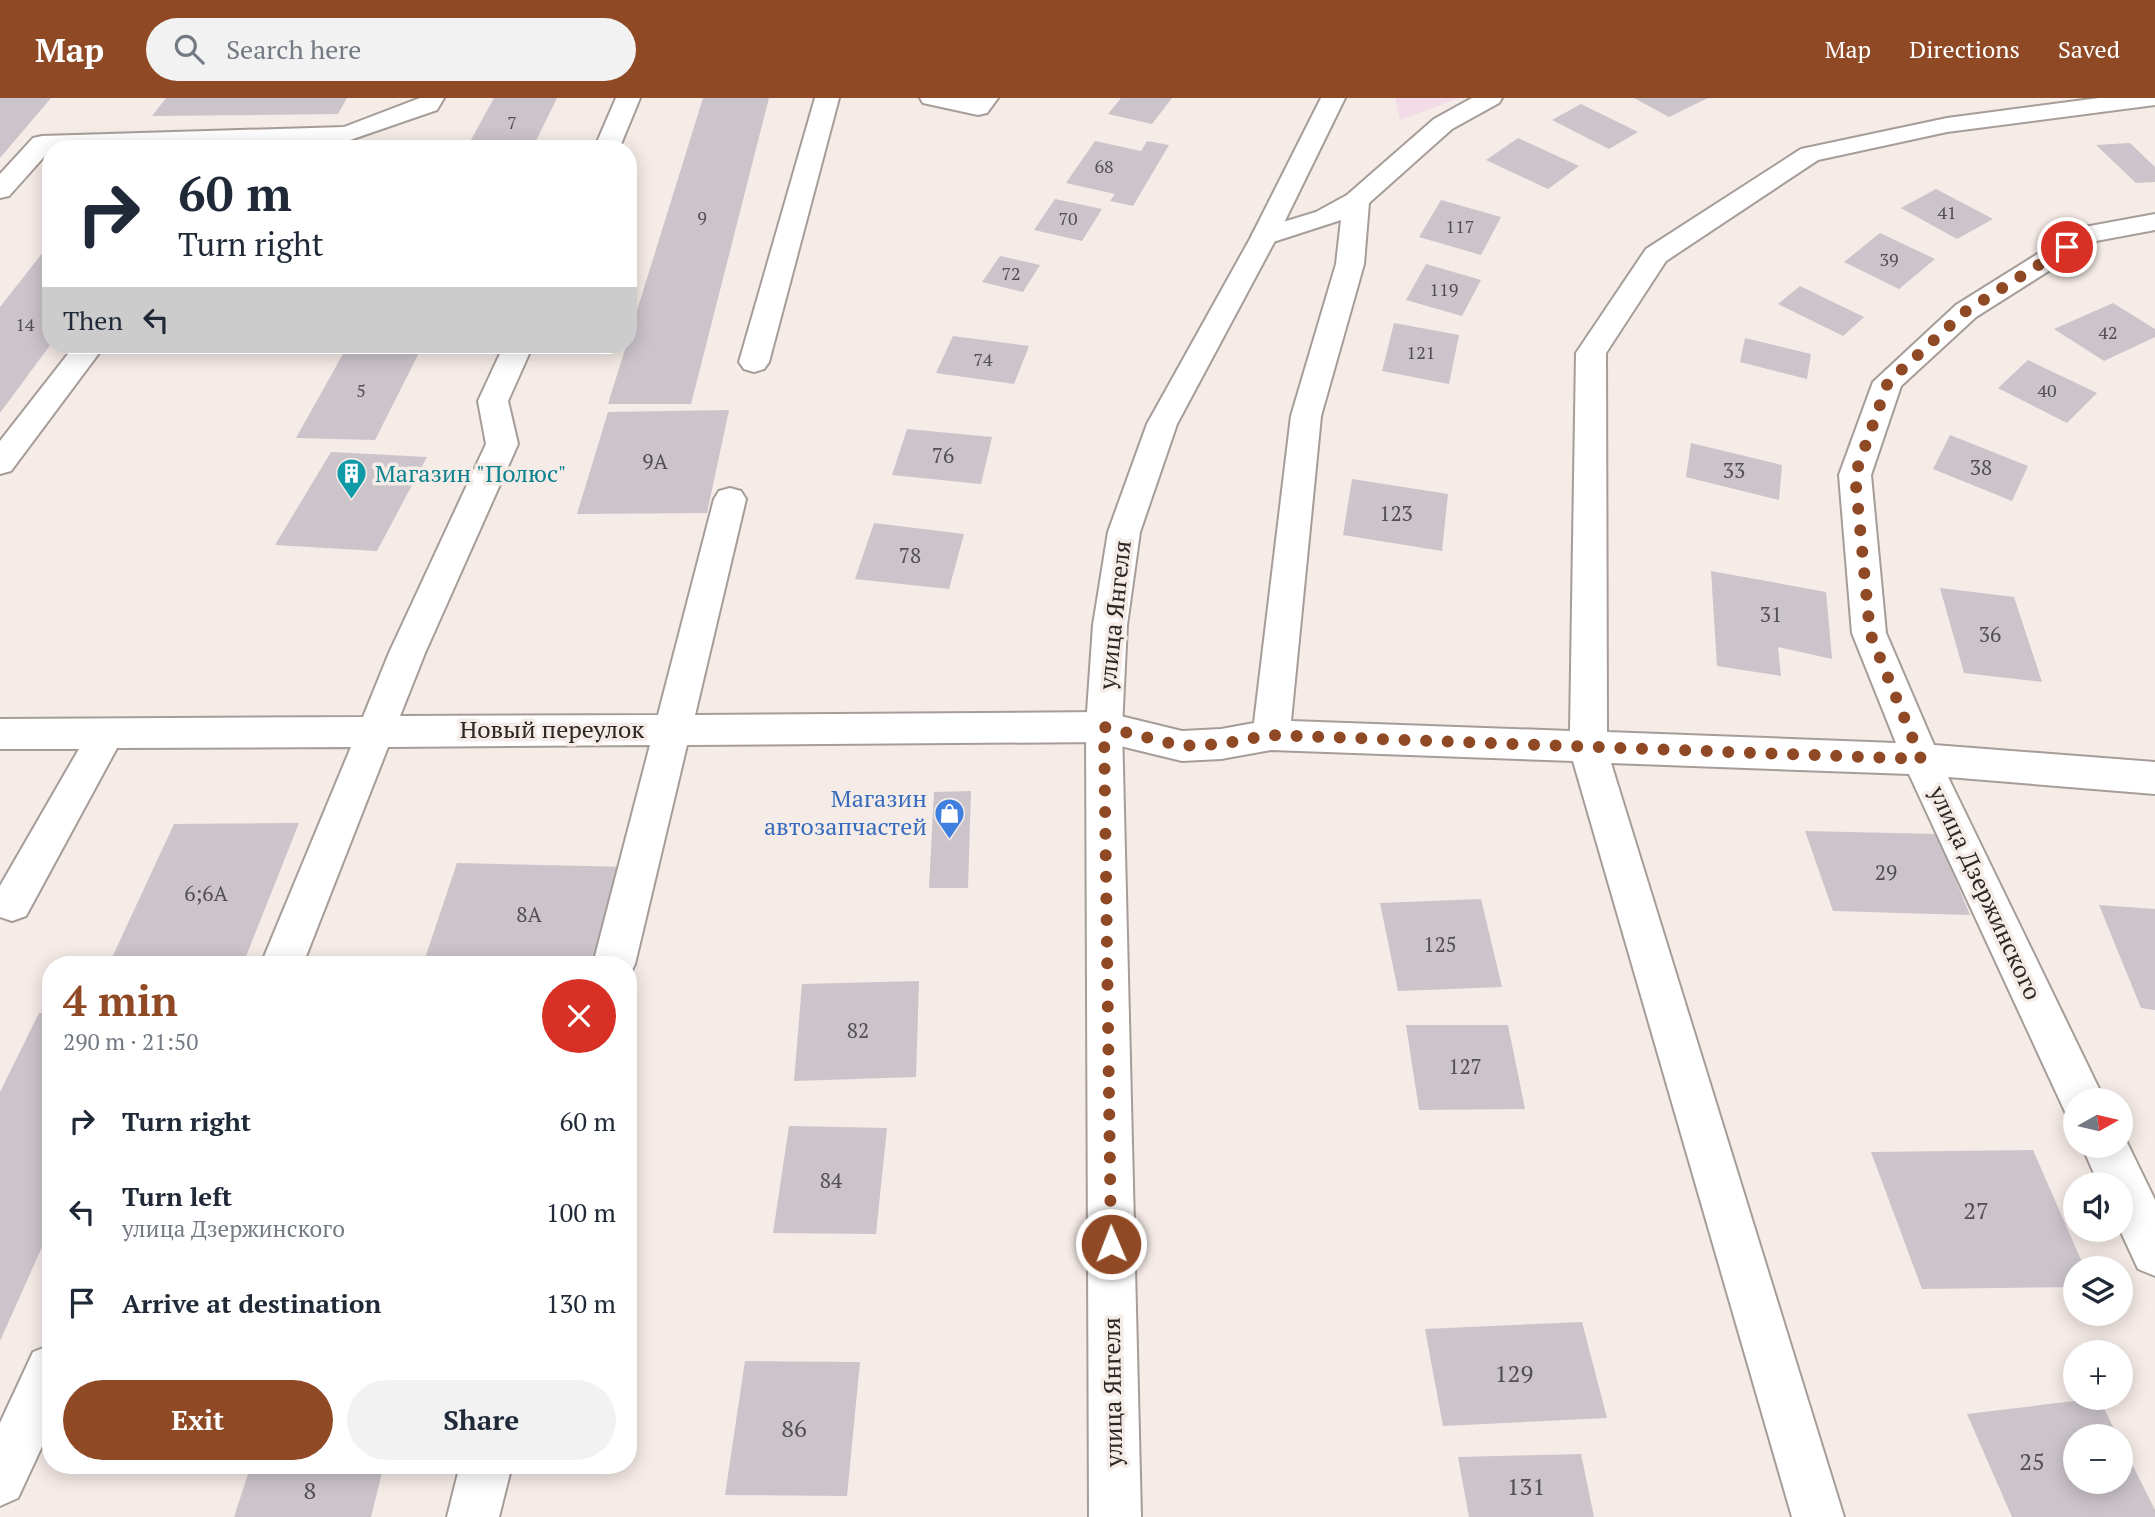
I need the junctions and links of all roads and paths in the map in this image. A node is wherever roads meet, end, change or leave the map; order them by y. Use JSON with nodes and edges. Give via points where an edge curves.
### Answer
{"nodes":[{"id":1,"x":432,"y":98,"type":"edge"},
{"id":2,"x":628,"y":98,"type":"edge"},
{"id":3,"x":827,"y":98,"type":"edge"},
{"id":4,"x":932,"y":98,"type":"edge"},
{"id":5,"x":986,"y":98,"type":"edge"},
{"id":6,"x":1333,"y":98,"type":"edge"},
{"id":7,"x":1483,"y":100,"type":"edge"},
{"id":8,"x":2151,"y":100,"type":"edge"},
{"id":9,"x":278,"y":140,"type":"edge"},
{"id":10,"x":610,"y":140,"type":"edge"},
{"id":11,"x":42,"y":143,"type":"edge"},
{"id":12,"x":0,"y":190,"type":"edge"},
{"id":13,"x":1356,"y":201,"type":"junction"},
{"id":14,"x":2155,"y":222,"type":"edge"},
{"id":15,"x":1264,"y":236,"type":"junction"},
{"id":16,"x":83,"y":354,"type":"edge"},
{"id":17,"x":514,"y":354,"type":"edge"},
{"id":18,"x":754,"y":362,"type":"dead end"},
{"id":19,"x":0,"y":463,"type":"edge"},
{"id":20,"x":730,"y":499,"type":"dead end"},
{"id":21,"x":1104,"y":727,"type":"junction"},
{"id":22,"x":672,"y":729,"type":"junction"},
{"id":23,"x":375,"y":732,"type":"junction"},
{"id":24,"x":0,"y":734,"type":"edge"},
{"id":25,"x":106,"y":734,"type":"junction"},
{"id":26,"x":1271,"y":735,"type":"junction"},
{"id":27,"x":1588,"y":748,"type":"junction"},
{"id":28,"x":1921,"y":759,"type":"junction"},
{"id":29,"x":2155,"y":778,"type":"edge"},
{"id":30,"x":12,"y":903,"type":"dead end"},
{"id":31,"x":285,"y":956,"type":"edge"},
{"id":32,"x":616,"y":956,"type":"edge"},
{"id":33,"x":2077,"y":1088,"type":"edge"},
{"id":34,"x":2111,"y":1158,"type":"edge"},
{"id":35,"x":2155,"y":1252,"type":"edge"},
{"id":36,"x":42,"y":1389,"type":"edge"},
{"id":37,"x":484,"y":1474,"type":"edge"},
{"id":38,"x":0,"y":1480,"type":"edge"},
{"id":39,"x":473,"y":1517,"type":"edge"},
{"id":40,"x":1115,"y":1517,"type":"edge"},
{"id":41,"x":1818,"y":1517,"type":"edge"}],
"edges":[{"from":1,"to":9,"type":"street","via":[[428,105],[347,134]]},
{"from":2,"to":10,"type":"street"},
{"from":3,"to":18,"type":"street"},
{"from":4,"to":5,"type":"street","via":[[978,108]]},
{"from":6,"to":15,"type":"street","name":"улица Янгеля"},
{"from":7,"to":13,"type":"street","via":[[1443,124]]},
{"from":8,"to":27,"type":"street","via":[[1947,124],[1810,154],[1656,255],[1591,353]]},
{"from":11,"to":12,"type":"street"},
{"from":13,"to":15,"type":"street","via":[[1325,218]]},
{"from":13,"to":26,"type":"street","via":[[1350,264],[1307,416]]},
{"from":14,"to":28,"type":"street","name":"улица Дзержинского","via":[[2088,234],[1966,311],[1888,382],[1855,475],[1870,633]]},
{"from":15,"to":21,"type":"street","name":"улица Янгеля","via":[[1162,424],[1124,532],[1110,625]]},
{"from":16,"to":19,"type":"street"},
{"from":17,"to":23,"type":"street","via":[[493,401],[502,444]]},
{"from":20,"to":22,"type":"street"},
{"from":21,"to":22,"type":"street","name":"Новый переулок"},
{"from":21,"to":26,"type":"street","name":"Новый переулок","via":[[1182,746]]},
{"from":21,"to":40,"type":"street","name":"улица Янгеля"},
{"from":22,"to":23,"type":"street","name":"Новый переулок"},
{"from":22,"to":32,"type":"street"},
{"from":23,"to":25,"type":"street","name":"Новый переулок"},
{"from":23,"to":31,"type":"street"},
{"from":24,"to":25,"type":"street","name":"Новый переулок"},
{"from":25,"to":30,"type":"street"},
{"from":26,"to":27,"type":"street","name":"Новый переулок"},
{"from":27,"to":28,"type":"street","name":"Новый переулок"},
{"from":27,"to":41,"type":"street"},
{"from":28,"to":29,"type":"street","name":"Новый переулок"},
{"from":28,"to":33,"type":"street","name":"улица Дзержинского"},
{"from":34,"to":35,"type":"street"},
{"from":36,"to":38,"type":"street"},
{"from":37,"to":39,"type":"street"}]}
